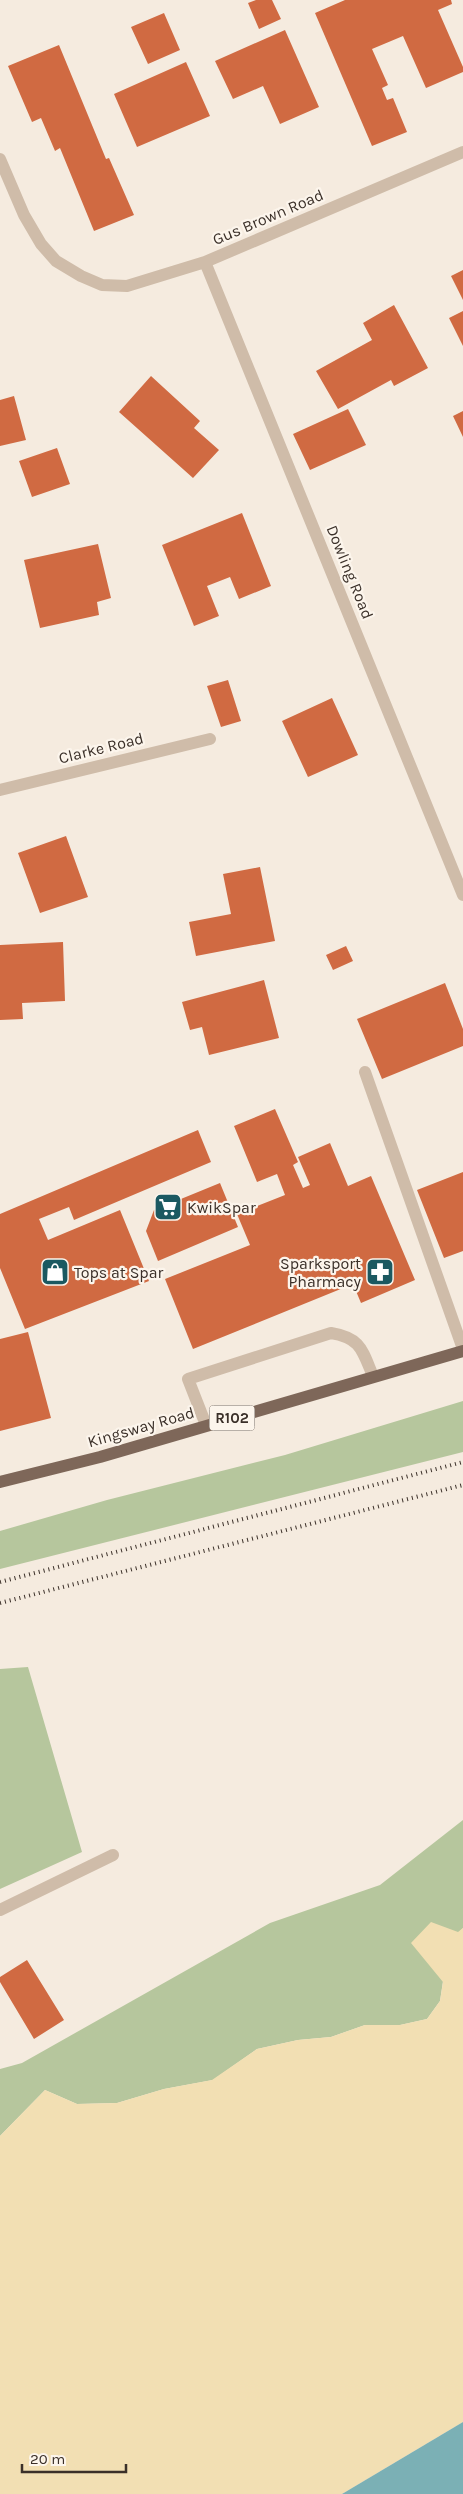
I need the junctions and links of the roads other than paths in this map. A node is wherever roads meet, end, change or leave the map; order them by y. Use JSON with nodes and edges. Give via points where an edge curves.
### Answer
{"nodes":[{"id":1,"x":463,"y":152,"type":"edge"},
{"id":2,"x":0,"y":159,"type":"edge"},
{"id":3,"x":206,"y":262,"type":"junction"},
{"id":4,"x":210,"y":739,"type":"dead end"},
{"id":5,"x":0,"y":790,"type":"edge"},
{"id":6,"x":463,"y":895,"type":"edge"},
{"id":7,"x":365,"y":1072,"type":"dead end"},
{"id":8,"x":463,"y":1350,"type":"edge"},
{"id":9,"x":373,"y":1376,"type":"junction"},
{"id":10,"x":206,"y":1425,"type":"junction"},
{"id":11,"x":0,"y":1482,"type":"edge"},
{"id":12,"x":113,"y":1855,"type":"dead end"},
{"id":13,"x":0,"y":1910,"type":"edge"}],
"edges":[{"from":1,"to":3,"type":"street","name":"Gus Brown Road"},
{"from":2,"to":3,"type":"street","name":"Gus Brown Road","via":[[24,215],[41,244],[56,261],[81,276],[102,284],[127,286]]},
{"from":3,"to":6,"type":"street","name":"Dowling Road"},
{"from":4,"to":5,"type":"street","name":"Clarke Road"},
{"from":7,"to":8,"type":"street"},
{"from":8,"to":9,"type":"main road","name":"Kingsway Road","number":"R102"},
{"from":9,"to":10,"type":"main road","name":"Kingsway Road","number":"R102"},
{"from":9,"to":10,"type":"street","via":[[361,1348],[348,1336],[331,1333],[188,1380]]},
{"from":10,"to":11,"type":"main road","name":"Kingsway Road","number":"R102","via":[[100,1457]]},
{"from":12,"to":13,"type":"street"}]}
